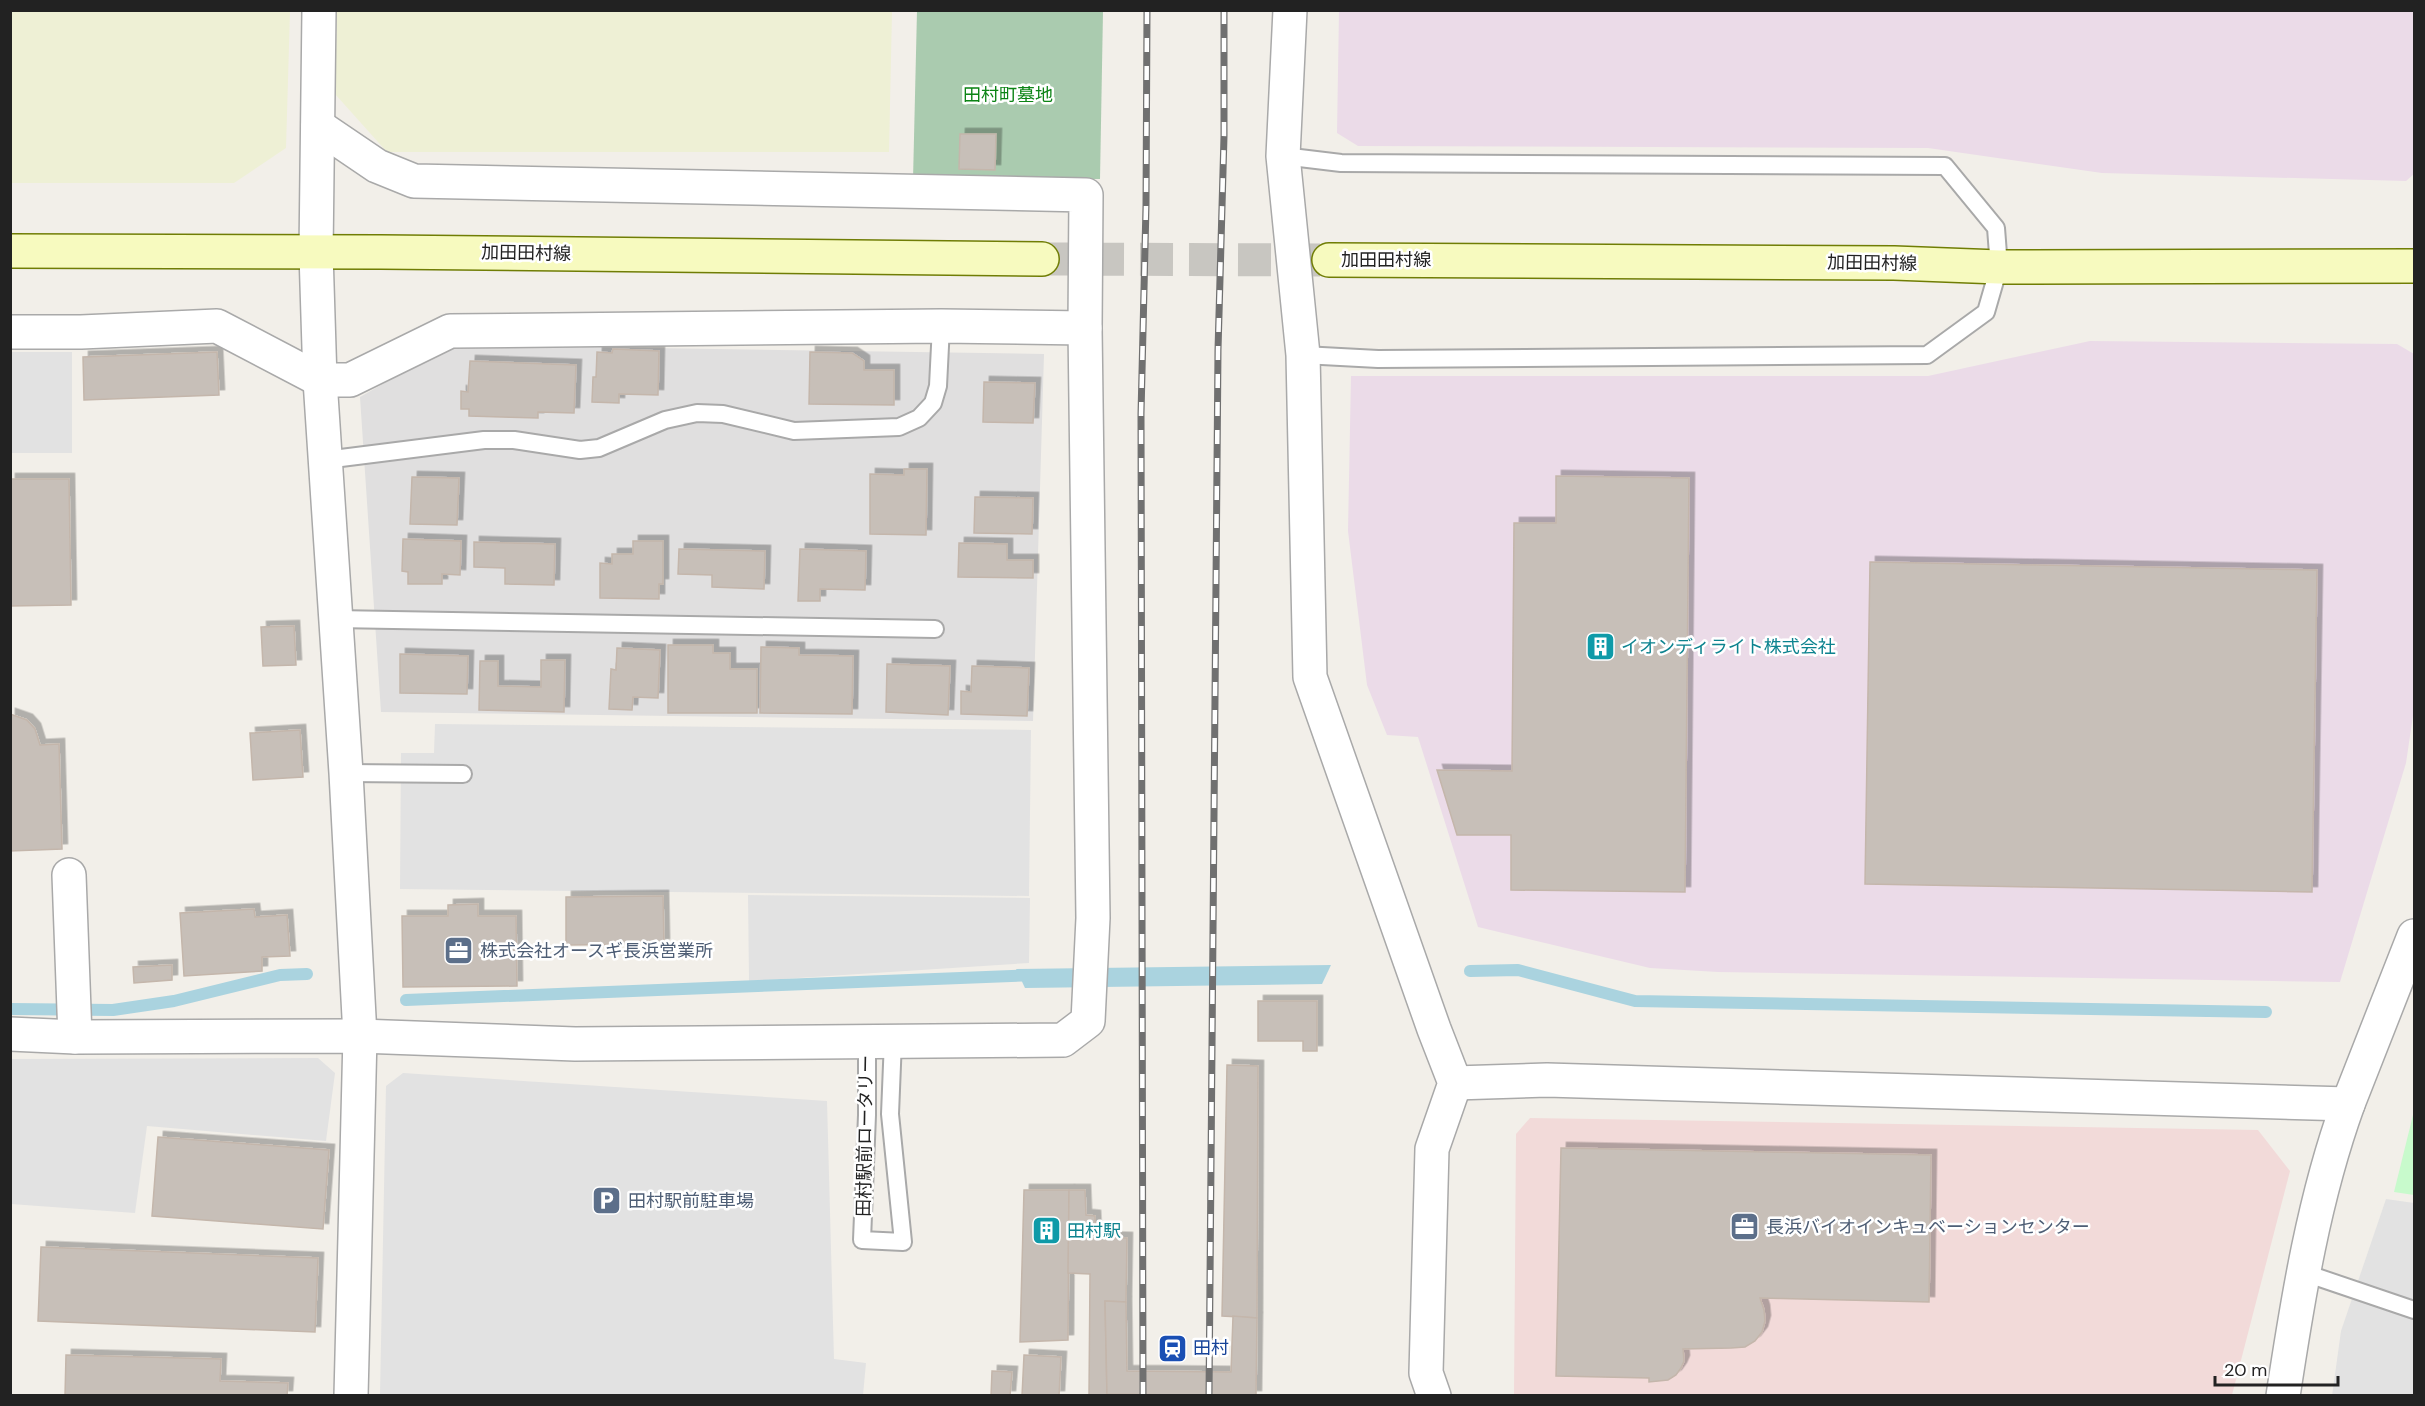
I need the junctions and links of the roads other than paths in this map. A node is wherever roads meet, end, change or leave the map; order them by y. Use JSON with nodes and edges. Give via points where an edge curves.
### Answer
{"nodes":[{"id":1,"x":319,"y":10,"type":"edge"},
{"id":2,"x":1290,"y":10,"type":"edge"},
{"id":3,"x":318,"y":126,"type":"junction"},
{"id":4,"x":1283,"y":156,"type":"junction"},
{"id":5,"x":10,"y":251,"type":"edge"},
{"id":6,"x":316,"y":253,"type":"junction"},
{"id":7,"x":1042,"y":259,"type":"tunnel mouth"},
{"id":8,"x":1329,"y":260,"type":"tunnel mouth"},
{"id":9,"x":2415,"y":266,"type":"edge"},
{"id":10,"x":1999,"y":267,"type":"junction"},
{"id":11,"x":940,"y":326,"type":"junction"},
{"id":12,"x":1085,"y":328,"type":"junction"},
{"id":13,"x":10,"y":332,"type":"edge"},
{"id":14,"x":1303,"y":355,"type":"junction"},
{"id":15,"x":320,"y":380,"type":"junction"},
{"id":16,"x":325,"y":460,"type":"junction"},
{"id":17,"x":335,"y":619,"type":"junction"},
{"id":18,"x":935,"y":629,"type":"dead end"},
{"id":19,"x":346,"y":773,"type":"junction"},
{"id":20,"x":463,"y":774,"type":"dead end"},
{"id":21,"x":69,"y":875,"type":"dead end"},
{"id":22,"x":2415,"y":936,"type":"edge"},
{"id":23,"x":74,"y":1018,"type":"junction"},
{"id":24,"x":10,"y":1034,"type":"edge"},
{"id":25,"x":360,"y":1036,"type":"junction"},
{"id":26,"x":880,"y":1041,"type":"junction"},
{"id":27,"x":1455,"y":1083,"type":"junction"},
{"id":28,"x":2348,"y":1104,"type":"junction"},
{"id":29,"x":2302,"y":1272,"type":"junction"},
{"id":30,"x":2415,"y":1310,"type":"edge"},
{"id":31,"x":351,"y":1395,"type":"edge"},
{"id":32,"x":1434,"y":1395,"type":"edge"},
{"id":33,"x":2283,"y":1395,"type":"edge"}],
"edges":[{"from":1,"to":3,"type":"street"},
{"from":2,"to":4,"type":"street"},
{"from":3,"to":6,"type":"street"},
{"from":3,"to":12,"type":"street","via":[[377,166],[414,181],[1086,195]]},
{"from":4,"to":10,"type":"lane","via":[[1341,163],[1945,166],[1996,228]]},
{"from":4,"to":14,"type":"street"},
{"from":5,"to":6,"type":"main road","name":"加田田村線"},
{"from":6,"to":7,"type":"main road","name":"加田田村線"},
{"from":6,"to":15,"type":"street"},
{"from":8,"to":10,"type":"main road","name":"加田田村線"},
{"from":9,"to":10,"type":"main road","name":"加田田村線"},
{"from":10,"to":14,"type":"lane","via":[[1986,312],[1927,355],[1378,359]]},
{"from":11,"to":12,"type":"street"},
{"from":11,"to":15,"type":"street","via":[[450,331],[350,380]]},
{"from":11,"to":16,"type":"lane","via":[[938,386],[933,403],[919,418],[899,427],[794,431],[723,414],[697,413],[665,420],[599,448],[580,450],[514,440],[484,440]]},
{"from":12,"to":26,"type":"street","via":[[1092,940],[1088,1021],[1064,1040]]},
{"from":13,"to":15,"type":"street","via":[[217,326]]},
{"from":14,"to":27,"type":"street","via":[[1310,677]]},
{"from":15,"to":16,"type":"street"},
{"from":16,"to":17,"type":"street"},
{"from":17,"to":18,"type":"lane"},
{"from":17,"to":19,"type":"street"},
{"from":19,"to":20,"type":"lane"},
{"from":19,"to":25,"type":"street"},
{"from":21,"to":23,"type":"street"},
{"from":22,"to":28,"type":"street"},
{"from":23,"to":24,"type":"street"},
{"from":23,"to":25,"type":"street"},
{"from":25,"to":26,"type":"street","via":[[575,1044]]},
{"from":25,"to":31,"type":"street"},
{"from":26,"to":26,"type":"lane","name":"田村駅前ロータリー","via":[[890,1114],[903,1242],[862,1240],[867,1115]]},
{"from":27,"to":28,"type":"street","via":[[1547,1080]]},
{"from":27,"to":32,"type":"street","via":[[1432,1149],[1426,1373]]},
{"from":28,"to":29,"type":"street"},
{"from":29,"to":30,"type":"lane"},
{"from":29,"to":33,"type":"street"}]}
